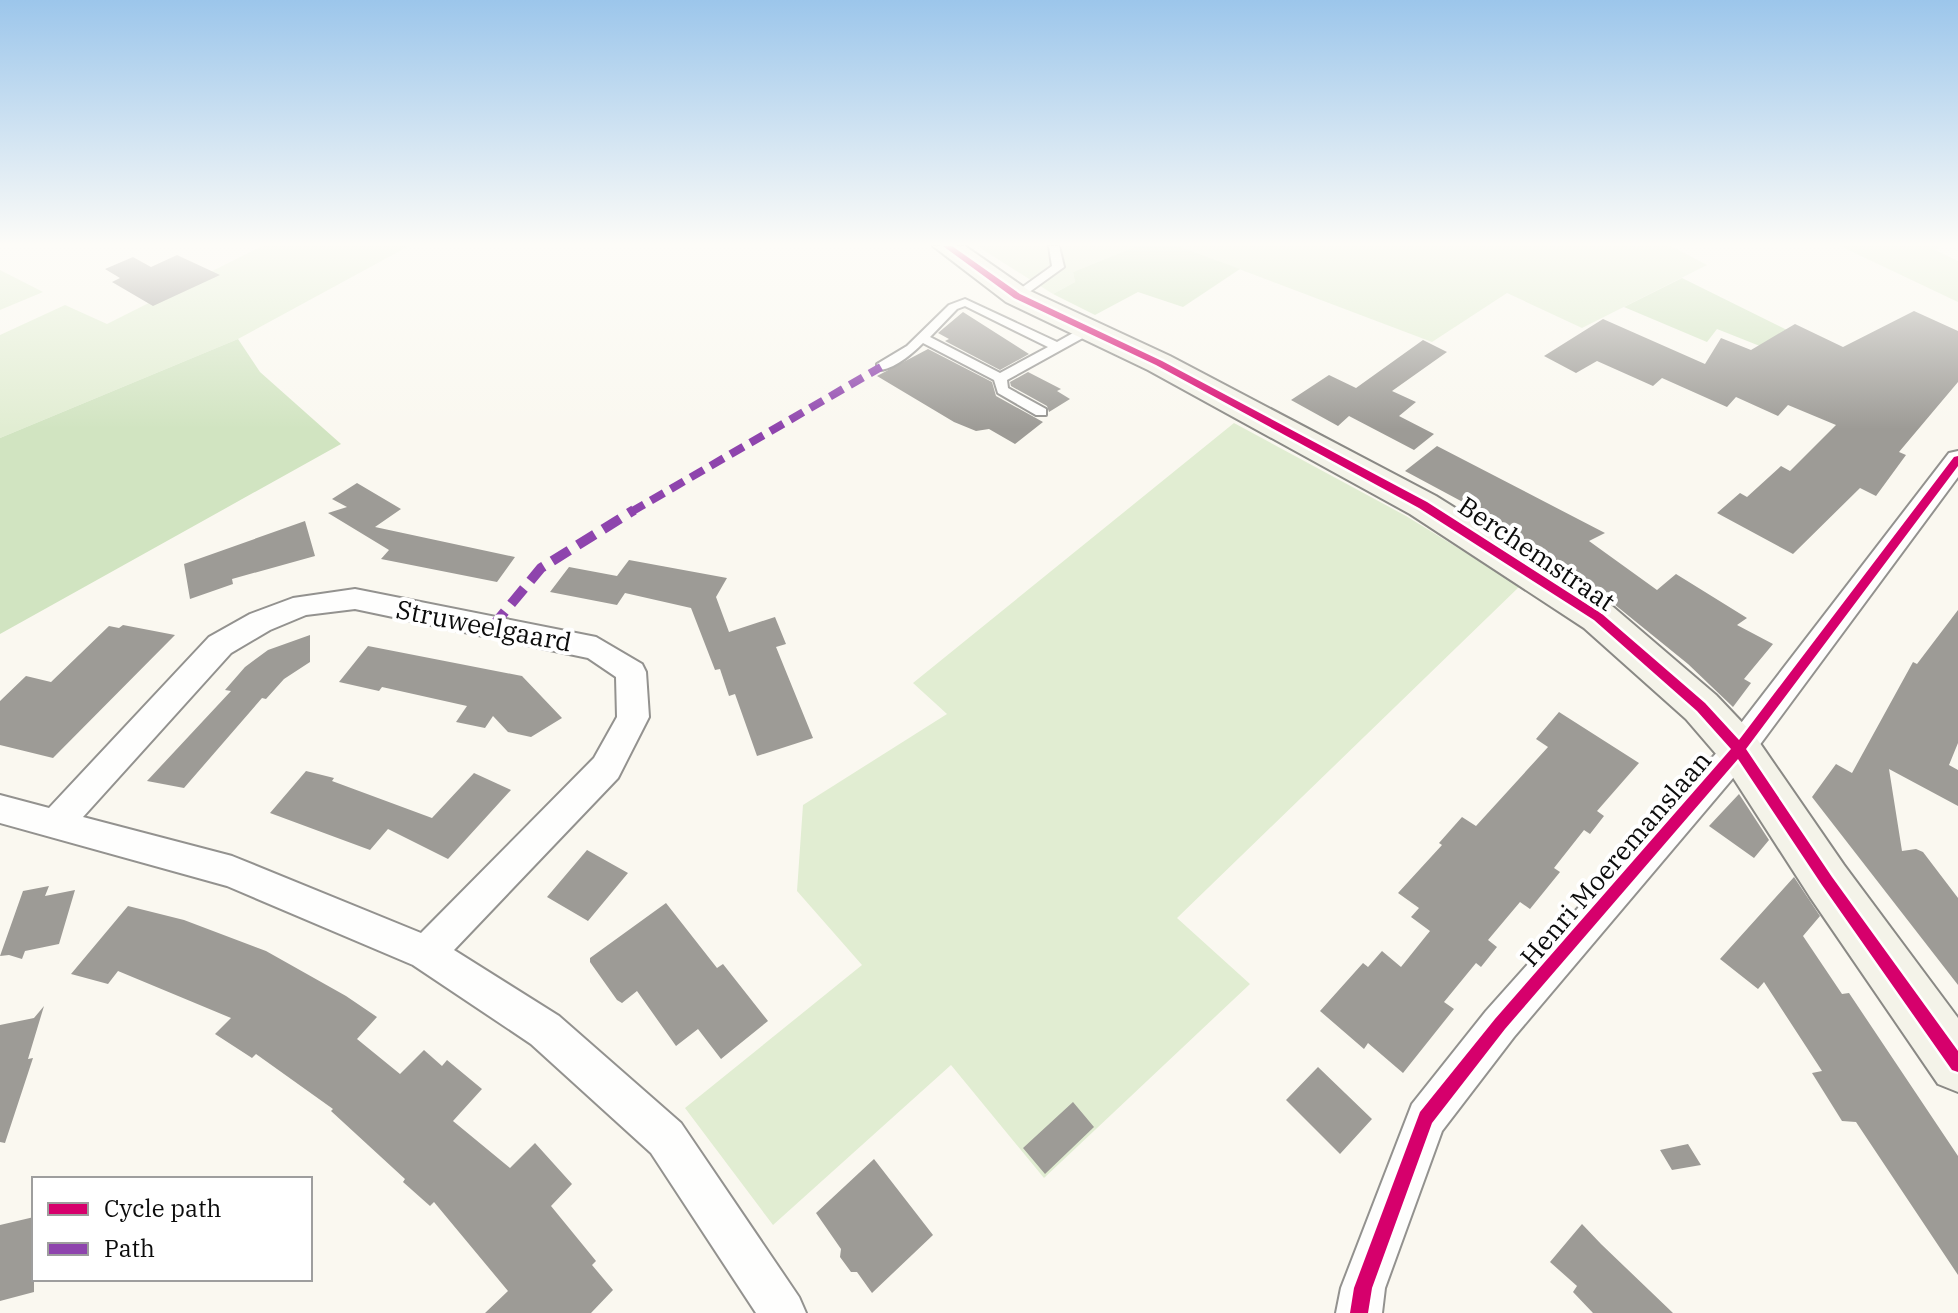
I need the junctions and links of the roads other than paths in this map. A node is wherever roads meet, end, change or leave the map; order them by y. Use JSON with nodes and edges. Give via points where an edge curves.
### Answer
{"nodes":[{"id":1,"x":955,"y":307,"type":"edge"},
{"id":2,"x":980,"y":307,"type":"edge"},
{"id":3,"x":1031,"y":307,"type":"edge"},
{"id":4,"x":922,"y":338,"type":"junction"},
{"id":5,"x":1071,"y":339,"type":"junction"},
{"id":6,"x":881,"y":367,"type":"dead end"},
{"id":7,"x":1000,"y":378,"type":"junction"},
{"id":8,"x":1041,"y":412,"type":"dead end"},
{"id":9,"x":1958,"y":459,"type":"edge"},
{"id":10,"x":1739,"y":749,"type":"junction"},
{"id":11,"x":0,"y":809,"type":"edge"},
{"id":12,"x":56,"y":823,"type":"junction"},
{"id":13,"x":426,"y":953,"type":"junction"},
{"id":14,"x":1958,"y":1064,"type":"edge"},
{"id":15,"x":783,"y":1313,"type":"edge"},
{"id":16,"x":1359,"y":1313,"type":"edge"}],
"edges":[{"from":1,"to":4,"type":"lane"},
{"from":2,"to":5,"type":"lane"},
{"from":3,"to":5,"type":"street","name":"Berchemstraat"},
{"from":4,"to":6,"type":"lane"},
{"from":4,"to":7,"type":"lane"},
{"from":5,"to":7,"type":"lane"},
{"from":5,"to":10,"type":"street","name":"Berchemstraat","via":[[1159,363],[1395,490],[1523,566],[1598,617],[1701,707]]},
{"from":7,"to":8,"type":"lane","via":[[1002,390]]},
{"from":9,"to":10,"type":"street","name":"Henri Moeremanslaan"},
{"from":10,"to":14,"type":"street","name":"Berchemstraat"},
{"from":10,"to":16,"type":"street","name":"Henri Moeremanslaan","via":[[1500,1024],[1426,1118],[1363,1288]]},
{"from":11,"to":12,"type":"street"},
{"from":12,"to":13,"type":"street","via":[[232,872]]},
{"from":12,"to":13,"type":"street","name":"Struweelgaard","via":[[220,645],[303,605],[355,599],[596,648],[631,672],[633,717],[606,768]]},
{"from":13,"to":15,"type":"street","via":[[545,1030],[666,1138]]}]}
